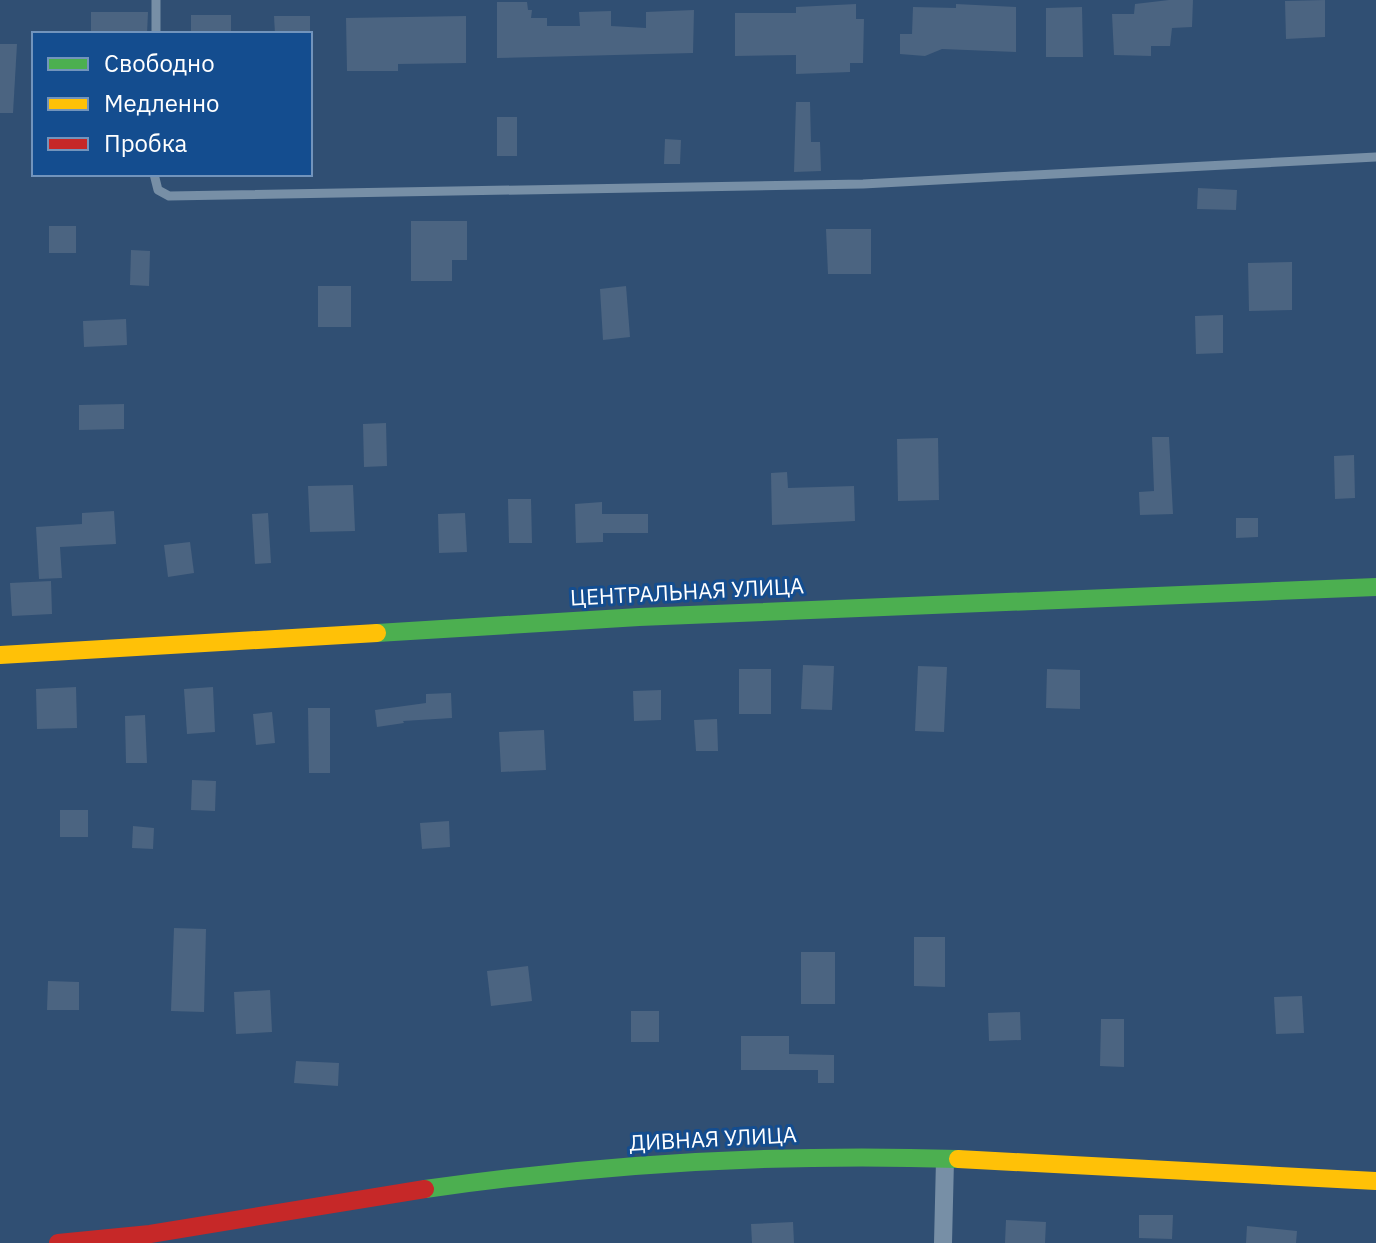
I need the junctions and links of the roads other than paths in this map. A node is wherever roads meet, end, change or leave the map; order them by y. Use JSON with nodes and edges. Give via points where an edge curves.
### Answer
{"nodes":[{"id":1,"x":156,"y":0,"type":"edge"},
{"id":2,"x":156,"y":32,"type":"edge"},
{"id":3,"x":1376,"y":157,"type":"edge"},
{"id":4,"x":154,"y":176,"type":"edge"},
{"id":5,"x":1376,"y":587,"type":"edge"},
{"id":6,"x":0,"y":655,"type":"edge"},
{"id":7,"x":945,"y":1160,"type":"junction"},
{"id":8,"x":1376,"y":1181,"type":"edge"},
{"id":9,"x":58,"y":1243,"type":"edge"},
{"id":10,"x":943,"y":1243,"type":"edge"}],
"edges":[{"from":1,"to":2,"type":"lane"},
{"from":3,"to":4,"type":"lane","via":[[863,184],[201,196],[169,196],[158,190]]},
{"from":5,"to":6,"type":"street","name":"ЦЕНТРАЛЬНАЯ УЛИЦА","via":[[639,617]]},
{"from":7,"to":8,"type":"street","name":"ДИВНАЯ УЛИЦА"},
{"from":7,"to":9,"type":"street","name":"ДИВНАЯ УЛИЦА","via":[[794,1156],[500,1178],[119,1240]]},
{"from":7,"to":10,"type":"street"}]}
